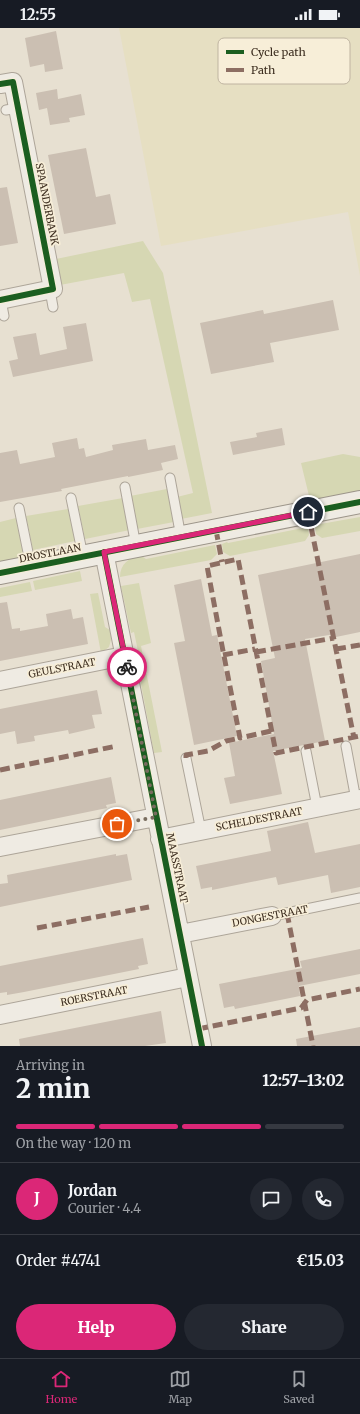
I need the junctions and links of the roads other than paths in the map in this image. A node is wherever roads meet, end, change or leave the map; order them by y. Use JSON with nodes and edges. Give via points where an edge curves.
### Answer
{"nodes":[{"id":1,"x":0,"y":84,"type":"edge"},
{"id":2,"x":2,"y":305,"type":"edge"},
{"id":3,"x":170,"y":478,"type":"dead end"},
{"id":4,"x":125,"y":487,"type":"dead end"},
{"id":5,"x":71,"y":498,"type":"dead end"},
{"id":6,"x":360,"y":502,"type":"edge"},
{"id":7,"x":19,"y":508,"type":"dead end"},
{"id":8,"x":181,"y":537,"type":"junction"},
{"id":9,"x":136,"y":546,"type":"junction"},
{"id":10,"x":104,"y":552,"type":"junction"},
{"id":11,"x":83,"y":556,"type":"junction"},
{"id":12,"x":31,"y":567,"type":"junction"},
{"id":13,"x":0,"y":573,"type":"edge"},
{"id":14,"x":124,"y":656,"type":"junction"},
{"id":15,"x":0,"y":681,"type":"edge"},
{"id":16,"x":346,"y":746,"type":"dead end"},
{"id":17,"x":306,"y":751,"type":"dead end"},
{"id":18,"x":186,"y":758,"type":"dead end"},
{"id":19,"x":358,"y":800,"type":"edge"},
{"id":20,"x":317,"y":808,"type":"junction"},
{"id":21,"x":156,"y":817,"type":"junction"},
{"id":22,"x":201,"y":830,"type":"junction"},
{"id":23,"x":160,"y":839,"type":"junction"},
{"id":24,"x":0,"y":847,"type":"edge"},
{"id":25,"x":360,"y":898,"type":"edge"},
{"id":26,"x":272,"y":916,"type":"joint"},
{"id":27,"x":180,"y":934,"type":"junction"},
{"id":28,"x":188,"y":977,"type":"junction"},
{"id":29,"x":0,"y":1015,"type":"edge"},
{"id":30,"x":202,"y":1046,"type":"edge"}],
"edges":[{"from":1,"to":2,"type":"street","name":"SPAANDERBANK","via":[[13,82],[12,109],[53,289],[52,298]]},
{"from":3,"to":8,"type":"lane"},
{"from":4,"to":9,"type":"lane"},
{"from":5,"to":11,"type":"lane"},
{"from":6,"to":8,"type":"street","name":"DROSTLAAN"},
{"from":7,"to":12,"type":"lane"},
{"from":8,"to":9,"type":"street","name":"DROSTLAAN"},
{"from":9,"to":10,"type":"street","name":"DROSTLAAN"},
{"from":10,"to":11,"type":"street","name":"DROSTLAAN"},
{"from":10,"to":14,"type":"street","name":"MAASSTRAAT"},
{"from":11,"to":12,"type":"street","name":"DROSTLAAN"},
{"from":12,"to":13,"type":"street","name":"DROSTLAAN"},
{"from":14,"to":15,"type":"street","name":"GEULSTRAAT"},
{"from":14,"to":21,"type":"street","name":"MAASSTRAAT"},
{"from":16,"to":19,"type":"lane","name":"SCHELDESTRAAT"},
{"from":17,"to":20,"type":"lane","name":"SCHELDESTRAAT"},
{"from":18,"to":22,"type":"lane"},
{"from":19,"to":20,"type":"street","name":"SCHELDESTRAAT"},
{"from":20,"to":22,"type":"street","name":"SCHELDESTRAAT"},
{"from":21,"to":23,"type":"street","name":"MAASSTRAAT"},
{"from":21,"to":24,"type":"street"},
{"from":22,"to":23,"type":"street","name":"SCHELDESTRAAT"},
{"from":23,"to":27,"type":"street","name":"MAASSTRAAT"},
{"from":25,"to":26,"type":"lane","name":"DONGESTRAAT"},
{"from":26,"to":27,"type":"street","name":"DONGESTRAAT"},
{"from":27,"to":28,"type":"street","name":"MAASSTRAAT"},
{"from":28,"to":29,"type":"street","name":"ROERSTRAAT"},
{"from":28,"to":30,"type":"street","name":"MAASSTRAAT"}]}
